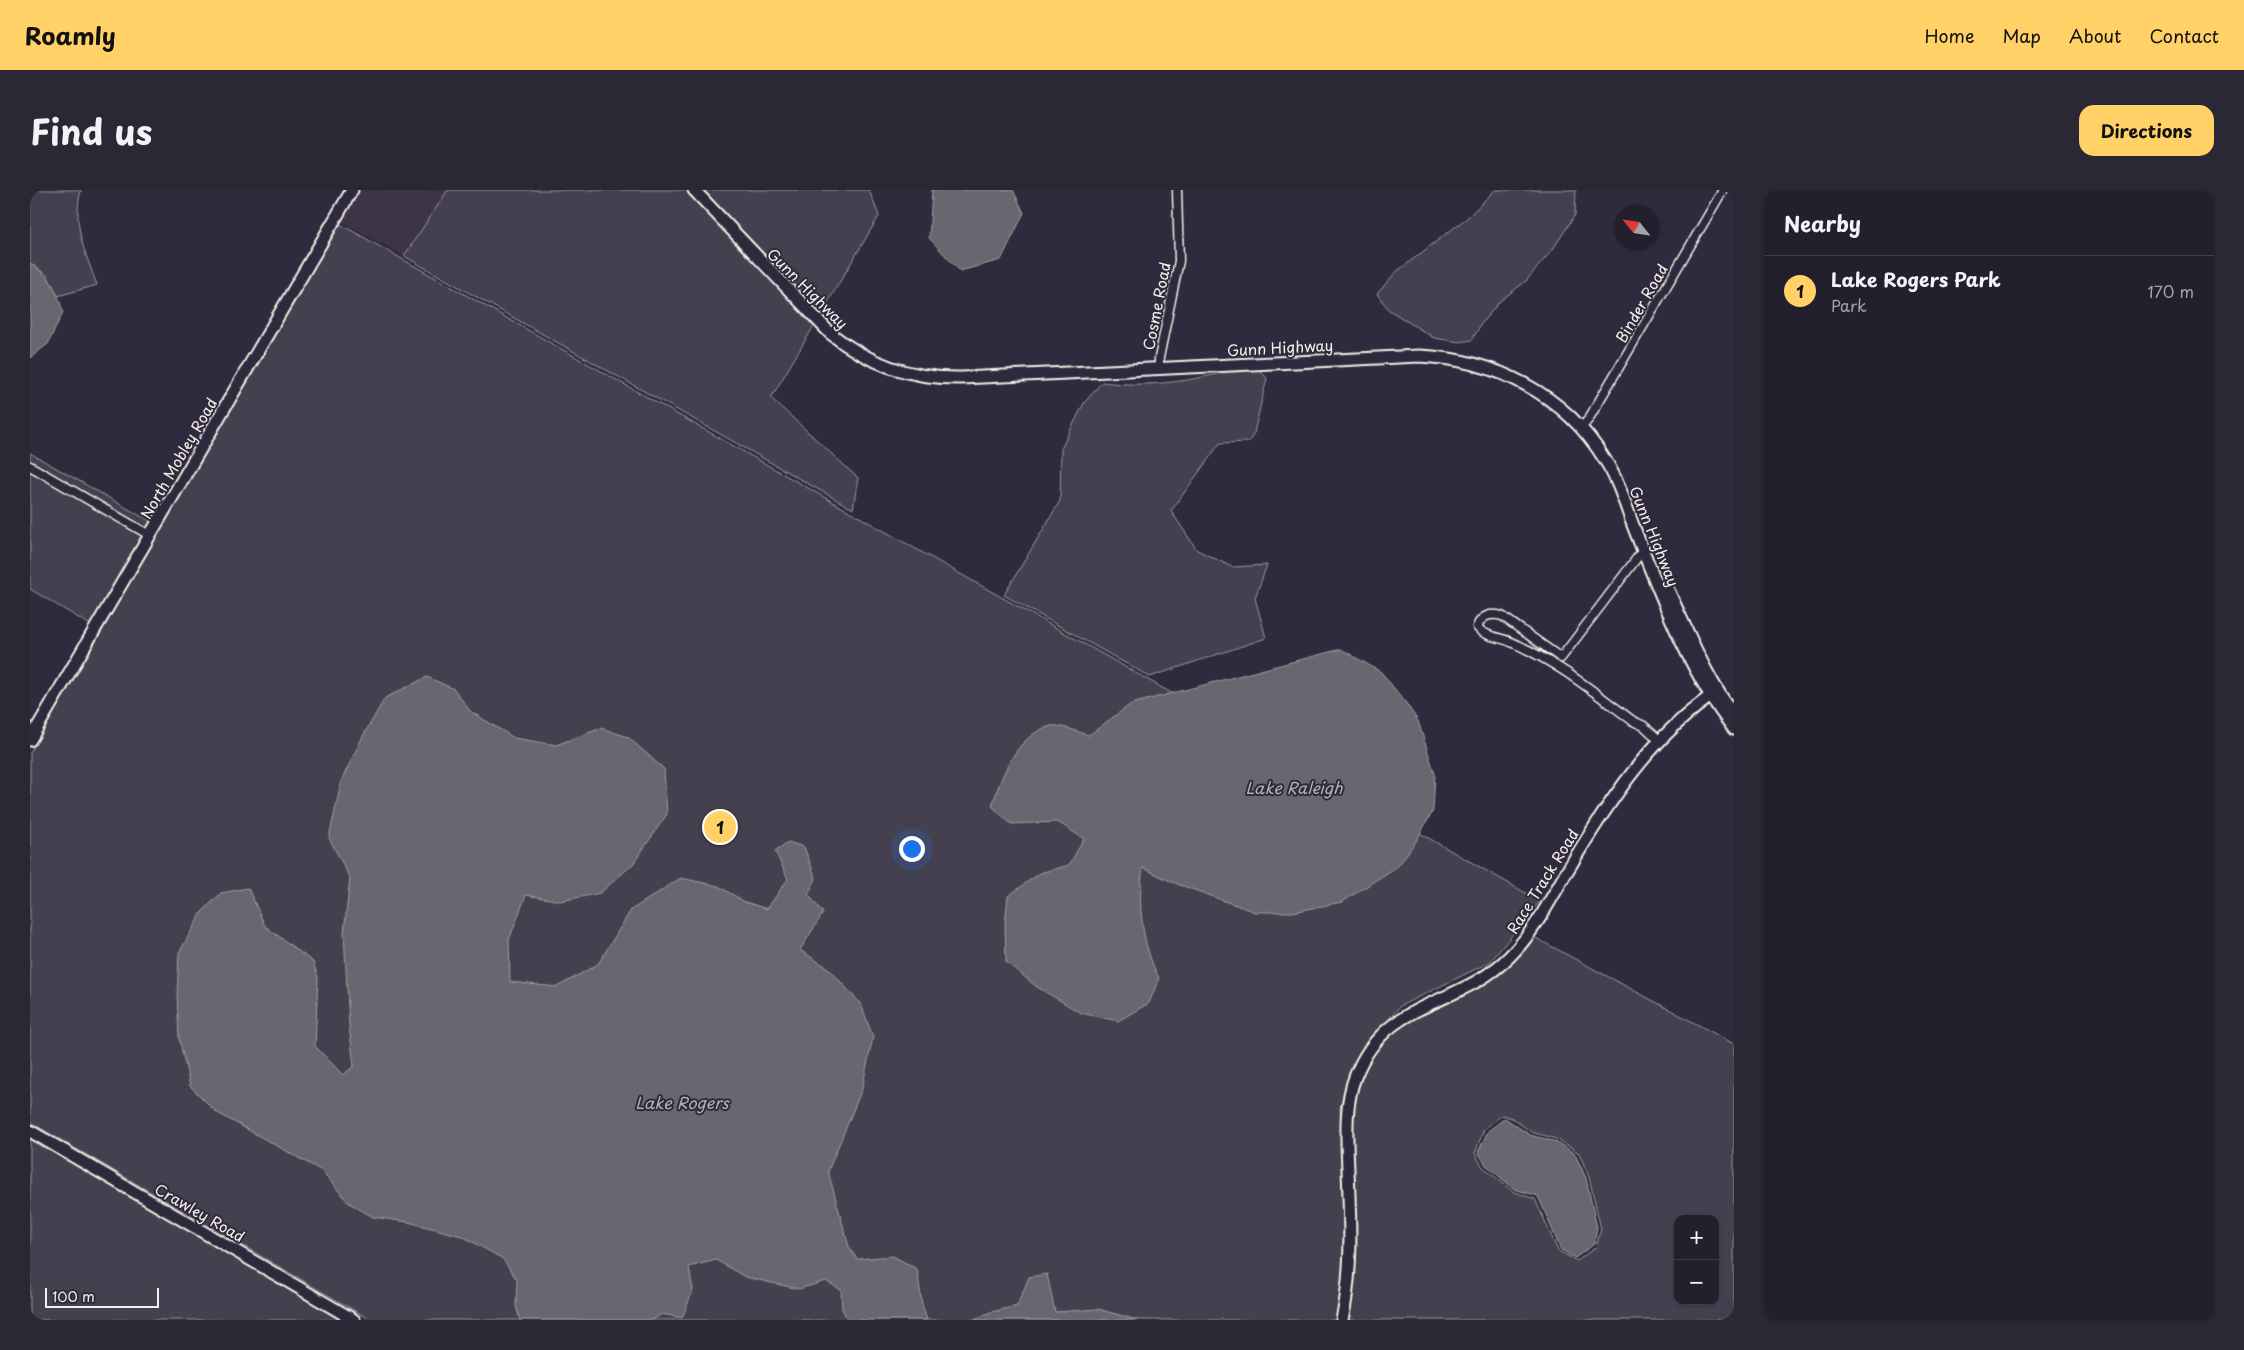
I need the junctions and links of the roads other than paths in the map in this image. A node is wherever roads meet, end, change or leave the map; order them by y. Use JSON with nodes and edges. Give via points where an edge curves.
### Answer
{"nodes":[{"id":1,"x":352,"y":190,"type":"edge"},
{"id":2,"x":694,"y":190,"type":"edge"},
{"id":3,"x":1177,"y":190,"type":"edge"},
{"id":4,"x":1723,"y":190,"type":"edge"},
{"id":5,"x":1159,"y":368,"type":"junction"},
{"id":6,"x":1581,"y":428,"type":"junction"},
{"id":7,"x":30,"y":466,"type":"edge"},
{"id":8,"x":1621,"y":491,"type":"junction"},
{"id":9,"x":151,"y":536,"type":"junction"},
{"id":10,"x":1643,"y":550,"type":"junction"},
{"id":11,"x":1714,"y":694,"type":"junction"},
{"id":12,"x":1734,"y":715,"type":"edge"},
{"id":13,"x":1734,"y":729,"type":"edge"},
{"id":14,"x":30,"y":740,"type":"edge"},
{"id":15,"x":1660,"y":741,"type":"junction"},
{"id":16,"x":30,"y":1131,"type":"edge"},
{"id":17,"x":354,"y":1320,"type":"edge"},
{"id":18,"x":1342,"y":1320,"type":"edge"}],
"edges":[{"from":1,"to":9,"type":"main road","name":"North Mobley Road"},
{"from":2,"to":5,"type":"main road","name":"Gunn Highway","via":[[824,328],[849,347],[884,365],[920,375],[951,378]]},
{"from":3,"to":5,"type":"street","name":"Cosme Road","via":[[1179,261]]},
{"from":4,"to":6,"type":"street","name":"Binder Road"},
{"from":5,"to":6,"type":"main road","name":"Gunn Highway","via":[[1406,356],[1451,359],[1492,369],[1523,382],[1557,405]]},
{"from":6,"to":8,"type":"main road","name":"Gunn Highway","via":[[1605,460]]},
{"from":7,"to":9,"type":"street"},
{"from":8,"to":10,"type":"main road","name":"Gunn Highway"},
{"from":8,"to":11,"type":"main road"},
{"from":9,"to":14,"type":"main road","name":"North Mobley Road"},
{"from":10,"to":11,"type":"main road","name":"Gunn Highway","via":[[1685,646]]},
{"from":10,"to":15,"type":"street","via":[[1561,658],[1502,616],[1494,614],[1479,622],[1477,627],[1480,632],[1510,641],[1561,669],[1644,726]]},
{"from":11,"to":12,"type":"main road"},
{"from":11,"to":13,"type":"main road","name":"Gunn Highway"},
{"from":11,"to":15,"type":"main road","name":"Race Track Road"},
{"from":15,"to":18,"type":"main road","name":"Race Track Road","via":[[1612,798],[1535,925],[1516,950],[1477,981],[1401,1018],[1378,1038],[1362,1062],[1351,1091],[1347,1120],[1350,1250]]},
{"from":16,"to":17,"type":"main road","name":"Crawley Road"}]}
